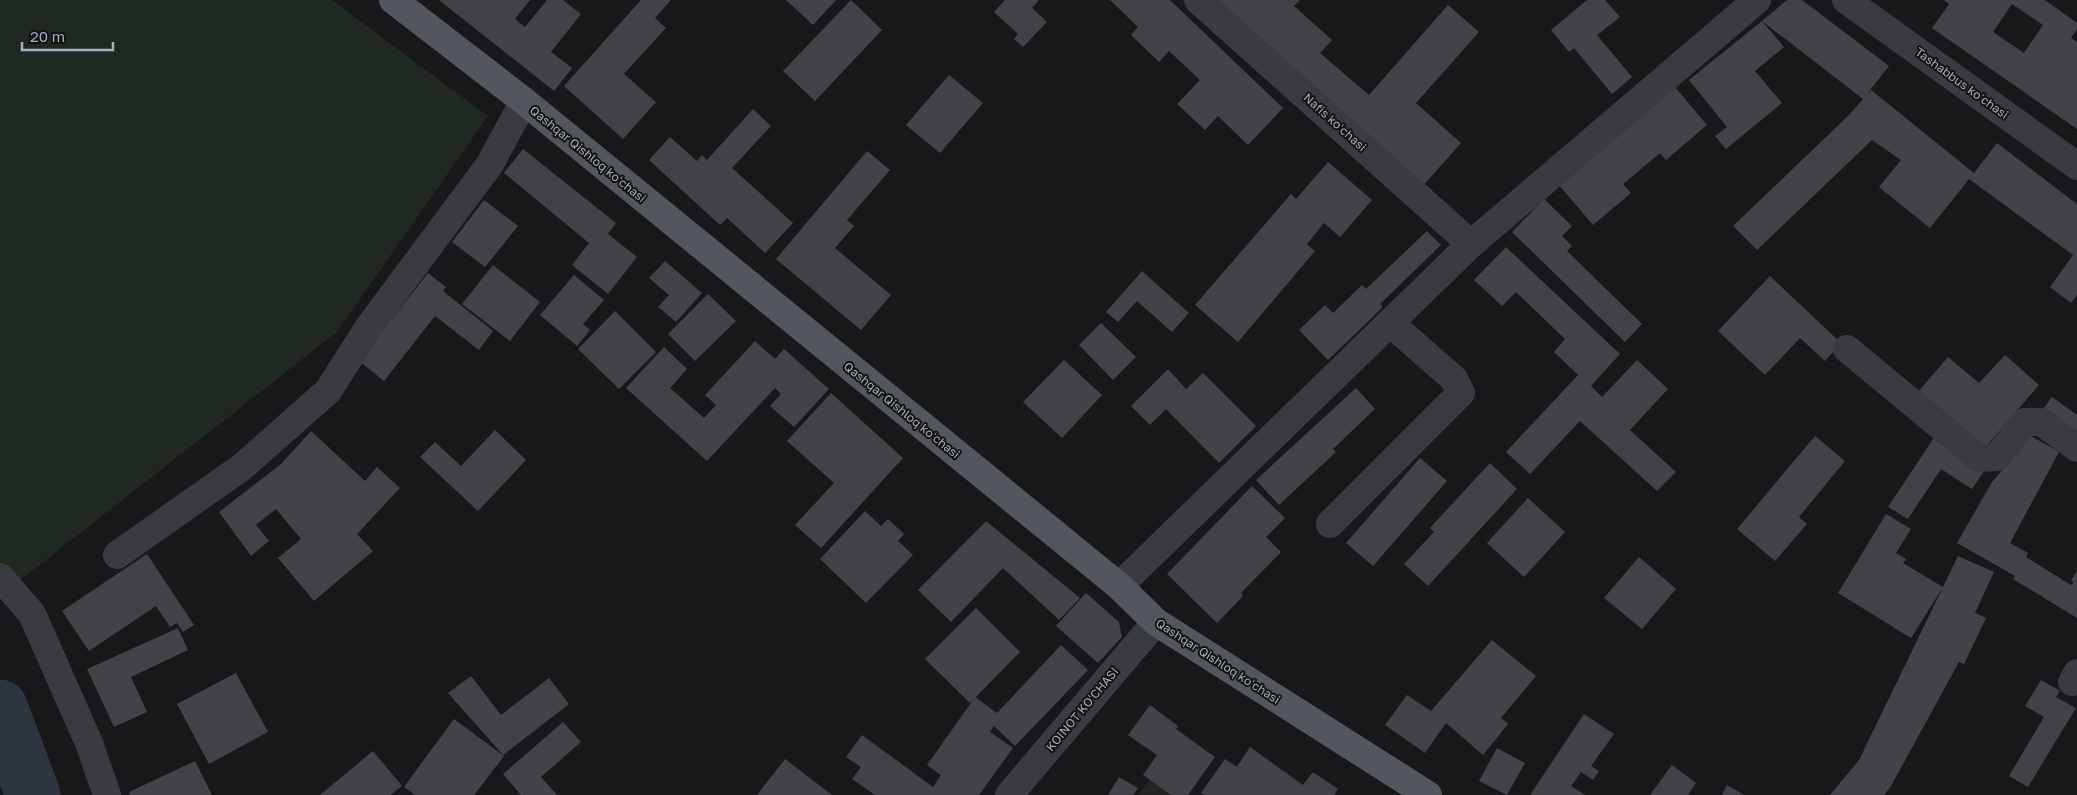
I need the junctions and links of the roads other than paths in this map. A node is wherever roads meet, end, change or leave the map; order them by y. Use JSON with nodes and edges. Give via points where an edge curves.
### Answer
{"nodes":[{"id":1,"x":393,"y":0,"type":"edge"},
{"id":2,"x":1198,"y":0,"type":"edge"},
{"id":3,"x":1757,"y":0,"type":"edge"},
{"id":4,"x":1846,"y":0,"type":"edge"},
{"id":5,"x":524,"y":101,"type":"junction"},
{"id":6,"x":2077,"y":166,"type":"edge"},
{"id":7,"x":1471,"y":244,"type":"junction"},
{"id":8,"x":1390,"y":323,"type":"junction"},
{"id":9,"x":1847,"y":349,"type":"dead end"},
{"id":10,"x":2077,"y":448,"type":"edge"},
{"id":11,"x":1330,"y":524,"type":"dead end"},
{"id":12,"x":117,"y":555,"type":"dead end"},
{"id":13,"x":0,"y":578,"type":"edge"},
{"id":14,"x":1119,"y":586,"type":"junction"},
{"id":15,"x":1156,"y":622,"type":"junction"},
{"id":16,"x":107,"y":795,"type":"edge"},
{"id":17,"x":1009,"y":795,"type":"edge"},
{"id":18,"x":1428,"y":795,"type":"edge"}],
"edges":[{"from":1,"to":5,"type":"main road","name":"Qashqar Qishloq koʻchasi"},
{"from":2,"to":7,"type":"street","name":"Nafis koʻchasi"},
{"from":3,"to":7,"type":"street"},
{"from":4,"to":6,"type":"street","name":"Tashabbus koʻchasi"},
{"from":5,"to":12,"type":"street","via":[[490,164],[368,328],[328,391],[242,467]]},
{"from":5,"to":14,"type":"main road","name":"Qashqar Qishloq koʻchasi"},
{"from":7,"to":8,"type":"street"},
{"from":8,"to":11,"type":"street","via":[[1454,380],[1461,393]]},
{"from":8,"to":14,"type":"street"},
{"from":9,"to":10,"type":"street","via":[[1979,458],[1996,457],[2025,422],[2042,422]]},
{"from":13,"to":16,"type":"street","via":[[32,614],[89,743]]},
{"from":14,"to":15,"type":"main road","name":"Qashqar Qishloq koʻchasi"},
{"from":15,"to":17,"type":"street","name":"KOINOT KO'CHASI"},
{"from":15,"to":18,"type":"main road","name":"Qashqar Qishloq koʻchasi"}]}
